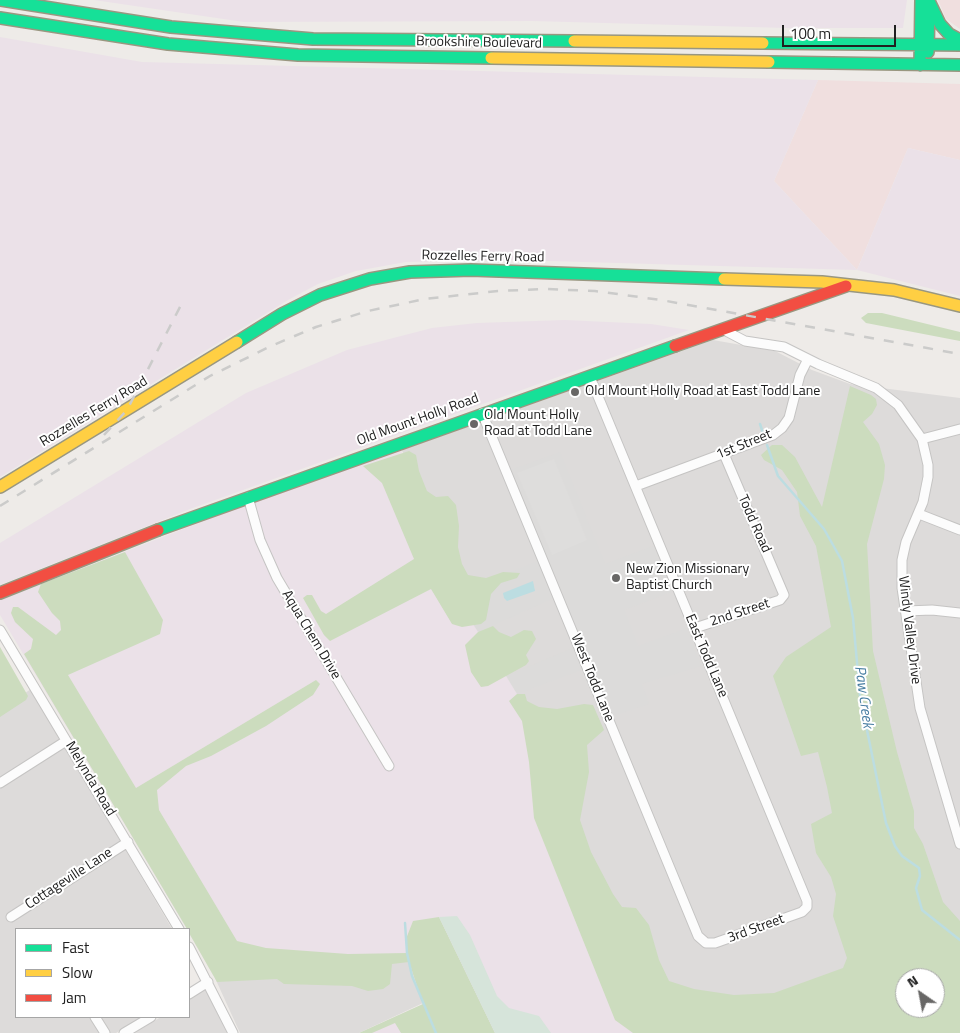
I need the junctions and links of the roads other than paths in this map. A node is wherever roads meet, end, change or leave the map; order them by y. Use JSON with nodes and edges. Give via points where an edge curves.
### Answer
{"nodes":[{"id":1,"x":0,"y":0,"type":"edge"},
{"id":2,"x":926,"y":0,"type":"edge"},
{"id":3,"x":0,"y":18,"type":"edge"},
{"id":4,"x":960,"y":40,"type":"edge"},
{"id":5,"x":924,"y":45,"type":"junction"},
{"id":6,"x":960,"y":46,"type":"edge"},
{"id":7,"x":924,"y":64,"type":"junction"},
{"id":8,"x":960,"y":65,"type":"edge"},
{"id":9,"x":850,"y":284,"type":"junction"},
{"id":10,"x":960,"y":306,"type":"edge"},
{"id":11,"x":724,"y":330,"type":"junction"},
{"id":12,"x":808,"y":359,"type":"junction"},
{"id":13,"x":590,"y":377,"type":"junction"},
{"id":14,"x":482,"y":413,"type":"junction"},
{"id":15,"x":960,"y":429,"type":"edge"},
{"id":16,"x":922,"y":439,"type":"junction"},
{"id":17,"x":724,"y":454,"type":"junction"},
{"id":18,"x":636,"y":486,"type":"junction"},
{"id":19,"x":0,"y":487,"type":"edge"},
{"id":20,"x":248,"y":497,"type":"junction"},
{"id":21,"x":919,"y":514,"type":"junction"},
{"id":22,"x":960,"y":530,"type":"edge"},
{"id":23,"x":0,"y":593,"type":"edge"},
{"id":24,"x":784,"y":595,"type":"joint"},
{"id":25,"x":906,"y":611,"type":"junction"},
{"id":26,"x":960,"y":613,"type":"edge"},
{"id":27,"x":695,"y":628,"type":"junction"},
{"id":28,"x":0,"y":630,"type":"edge"},
{"id":29,"x":66,"y":741,"type":"junction"},
{"id":30,"x":389,"y":766,"type":"dead end"},
{"id":31,"x":0,"y":783,"type":"edge"},
{"id":32,"x":128,"y":842,"type":"junction"},
{"id":33,"x":960,"y":844,"type":"edge"},
{"id":34,"x":807,"y":908,"type":"joint"},
{"id":35,"x":11,"y":917,"type":"dead end"},
{"id":36,"x":178,"y":928,"type":"edge"},
{"id":37,"x":703,"y":942,"type":"joint"},
{"id":38,"x":190,"y":949,"type":"edge"},
{"id":39,"x":208,"y":982,"type":"junction"},
{"id":40,"x":190,"y":993,"type":"edge"},
{"id":41,"x":96,"y":1018,"type":"edge"},
{"id":42,"x":149,"y":1018,"type":"edge"},
{"id":43,"x":105,"y":1033,"type":"edge"},
{"id":44,"x":124,"y":1033,"type":"edge"},
{"id":45,"x":233,"y":1033,"type":"edge"}],
"edges":[{"from":1,"to":5,"type":"main road","name":"Brookshire Boulevard","via":[[171,27],[313,39]]},
{"from":2,"to":4,"type":"main road","via":[[940,24]]},
{"from":2,"to":5,"type":"main road"},
{"from":3,"to":7,"type":"main road","name":"Brookshire Boulevard","via":[[168,44],[264,54]]},
{"from":5,"to":6,"type":"main road","name":"Brookshire Boulevard"},
{"from":5,"to":7,"type":"main road"},
{"from":7,"to":8,"type":"main road","name":"Brookshire Boulevard"},
{"from":9,"to":10,"type":"main road","name":"Rozzelles Ferry Road","via":[[894,290]]},
{"from":9,"to":11,"type":"main road","name":"Old Mount Holly Road"},
{"from":9,"to":19,"type":"main road","name":"Rozzelles Ferry Road","via":[[471,270],[410,272],[370,279],[320,295],[282,314]]},
{"from":11,"to":12,"type":"street","name":"Windy Valley Drive","via":[[745,341],[784,347]]},
{"from":11,"to":13,"type":"main road","name":"Old Mount Holly Road"},
{"from":12,"to":16,"type":"street","name":"Windy Valley Drive","via":[[888,396],[907,415]]},
{"from":12,"to":17,"type":"street","name":"1st Street","via":[[800,375],[793,407],[782,428],[767,439]]},
{"from":13,"to":14,"type":"main road","name":"Old Mount Holly Road"},
{"from":13,"to":18,"type":"street","name":"East Todd Lane"},
{"from":14,"to":20,"type":"main road","name":"Old Mount Holly Road"},
{"from":14,"to":37,"type":"street","name":"West Todd Lane"},
{"from":15,"to":16,"type":"street"},
{"from":16,"to":21,"type":"street","name":"Windy Valley Drive","via":[[928,477]]},
{"from":17,"to":18,"type":"street","name":"1st Street"},
{"from":17,"to":24,"type":"street","name":"Todd Road"},
{"from":18,"to":27,"type":"street","name":"East Todd Lane"},
{"from":20,"to":23,"type":"main road","name":"Old Mount Holly Road"},
{"from":20,"to":30,"type":"street","name":"Aqua Chem Drive","via":[[260,540],[277,578]]},
{"from":21,"to":22,"type":"street"},
{"from":21,"to":25,"type":"street","name":"Windy Valley Drive","via":[[902,560]]},
{"from":24,"to":27,"type":"street","name":"2nd Street","via":[[780,600]]},
{"from":25,"to":26,"type":"street"},
{"from":25,"to":33,"type":"street","name":"Windy Valley Drive","via":[[920,708]]},
{"from":27,"to":34,"type":"street","name":"East Todd Lane","via":[[799,880]]},
{"from":28,"to":29,"type":"street","name":"Melynda Road"},
{"from":29,"to":31,"type":"street"},
{"from":29,"to":32,"type":"street","name":"Melynda Road"},
{"from":32,"to":35,"type":"street","name":"Cottageville Lane"},
{"from":32,"to":36,"type":"street","name":"Melynda Road"},
{"from":34,"to":37,"type":"street","name":"3rd Street","via":[[715,943]]},
{"from":38,"to":39,"type":"street"},
{"from":39,"to":40,"type":"street"},
{"from":39,"to":45,"type":"street"},
{"from":41,"to":43,"type":"street"},
{"from":42,"to":44,"type":"street"}]}
